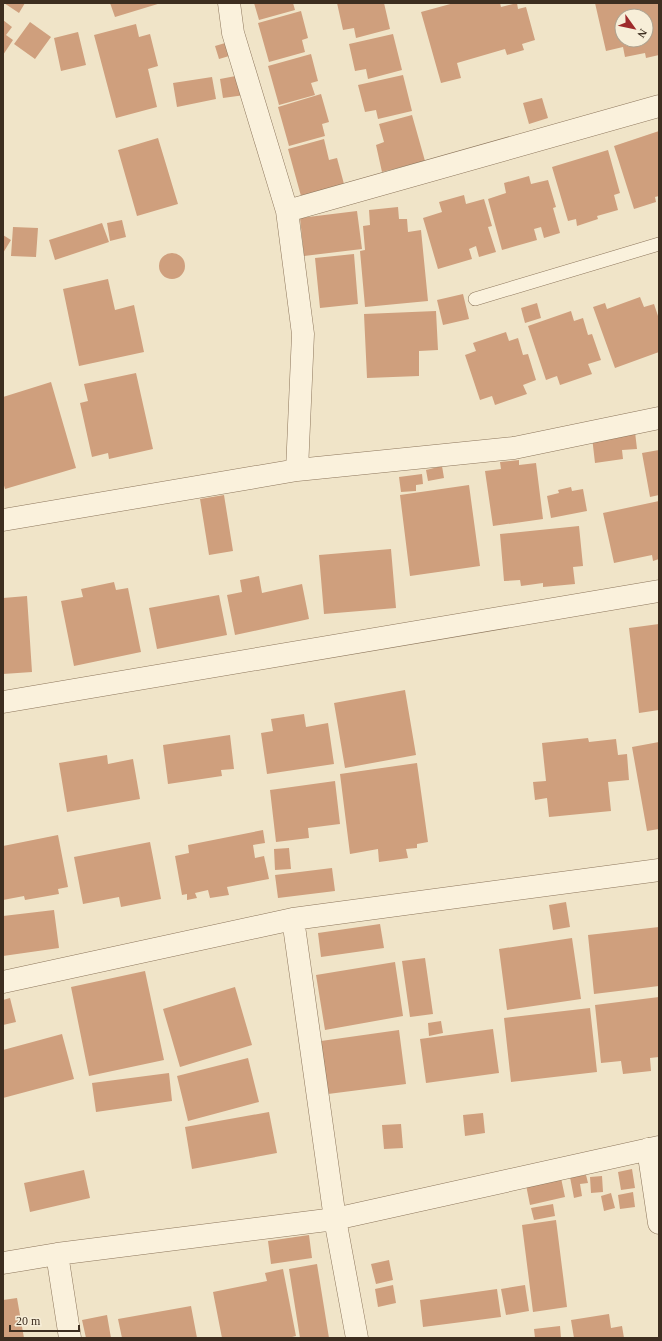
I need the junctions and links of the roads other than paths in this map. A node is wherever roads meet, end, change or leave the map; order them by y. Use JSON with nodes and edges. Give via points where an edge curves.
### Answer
{"nodes":[{"id":1,"x":229,"y":3,"type":"edge"},
{"id":2,"x":659,"y":106,"type":"edge"},
{"id":3,"x":287,"y":211,"type":"junction"},
{"id":4,"x":659,"y":244,"type":"edge"},
{"id":5,"x":475,"y":299,"type":"dead end"},
{"id":6,"x":659,"y":418,"type":"edge"},
{"id":7,"x":297,"y":470,"type":"junction"},
{"id":8,"x":3,"y":520,"type":"edge"},
{"id":9,"x":659,"y":591,"type":"edge"},
{"id":10,"x":3,"y":702,"type":"edge"},
{"id":11,"x":659,"y":870,"type":"edge"},
{"id":12,"x":293,"y":919,"type":"junction"},
{"id":13,"x":3,"y":982,"type":"edge"},
{"id":14,"x":653,"y":1148,"type":"edge"},
{"id":15,"x":335,"y":1219,"type":"junction"},
{"id":16,"x":659,"y":1223,"type":"edge"},
{"id":17,"x":57,"y":1254,"type":"junction"},
{"id":18,"x":3,"y":1263,"type":"edge"},
{"id":19,"x":70,"y":1338,"type":"edge"},
{"id":20,"x":357,"y":1338,"type":"edge"}],
"edges":[{"from":1,"to":3,"type":"street","via":[[233,33]]},
{"from":2,"to":3,"type":"street"},
{"from":3,"to":7,"type":"street","via":[[303,334]]},
{"from":4,"to":5,"type":"lane"},
{"from":6,"to":7,"type":"street","via":[[514,448]]},
{"from":7,"to":8,"type":"street"},
{"from":9,"to":10,"type":"street"},
{"from":11,"to":12,"type":"street"},
{"from":12,"to":13,"type":"street"},
{"from":12,"to":15,"type":"street"},
{"from":14,"to":15,"type":"street"},
{"from":14,"to":16,"type":"street"},
{"from":15,"to":17,"type":"street"},
{"from":15,"to":20,"type":"street"},
{"from":17,"to":18,"type":"street"},
{"from":17,"to":19,"type":"street"}]}
